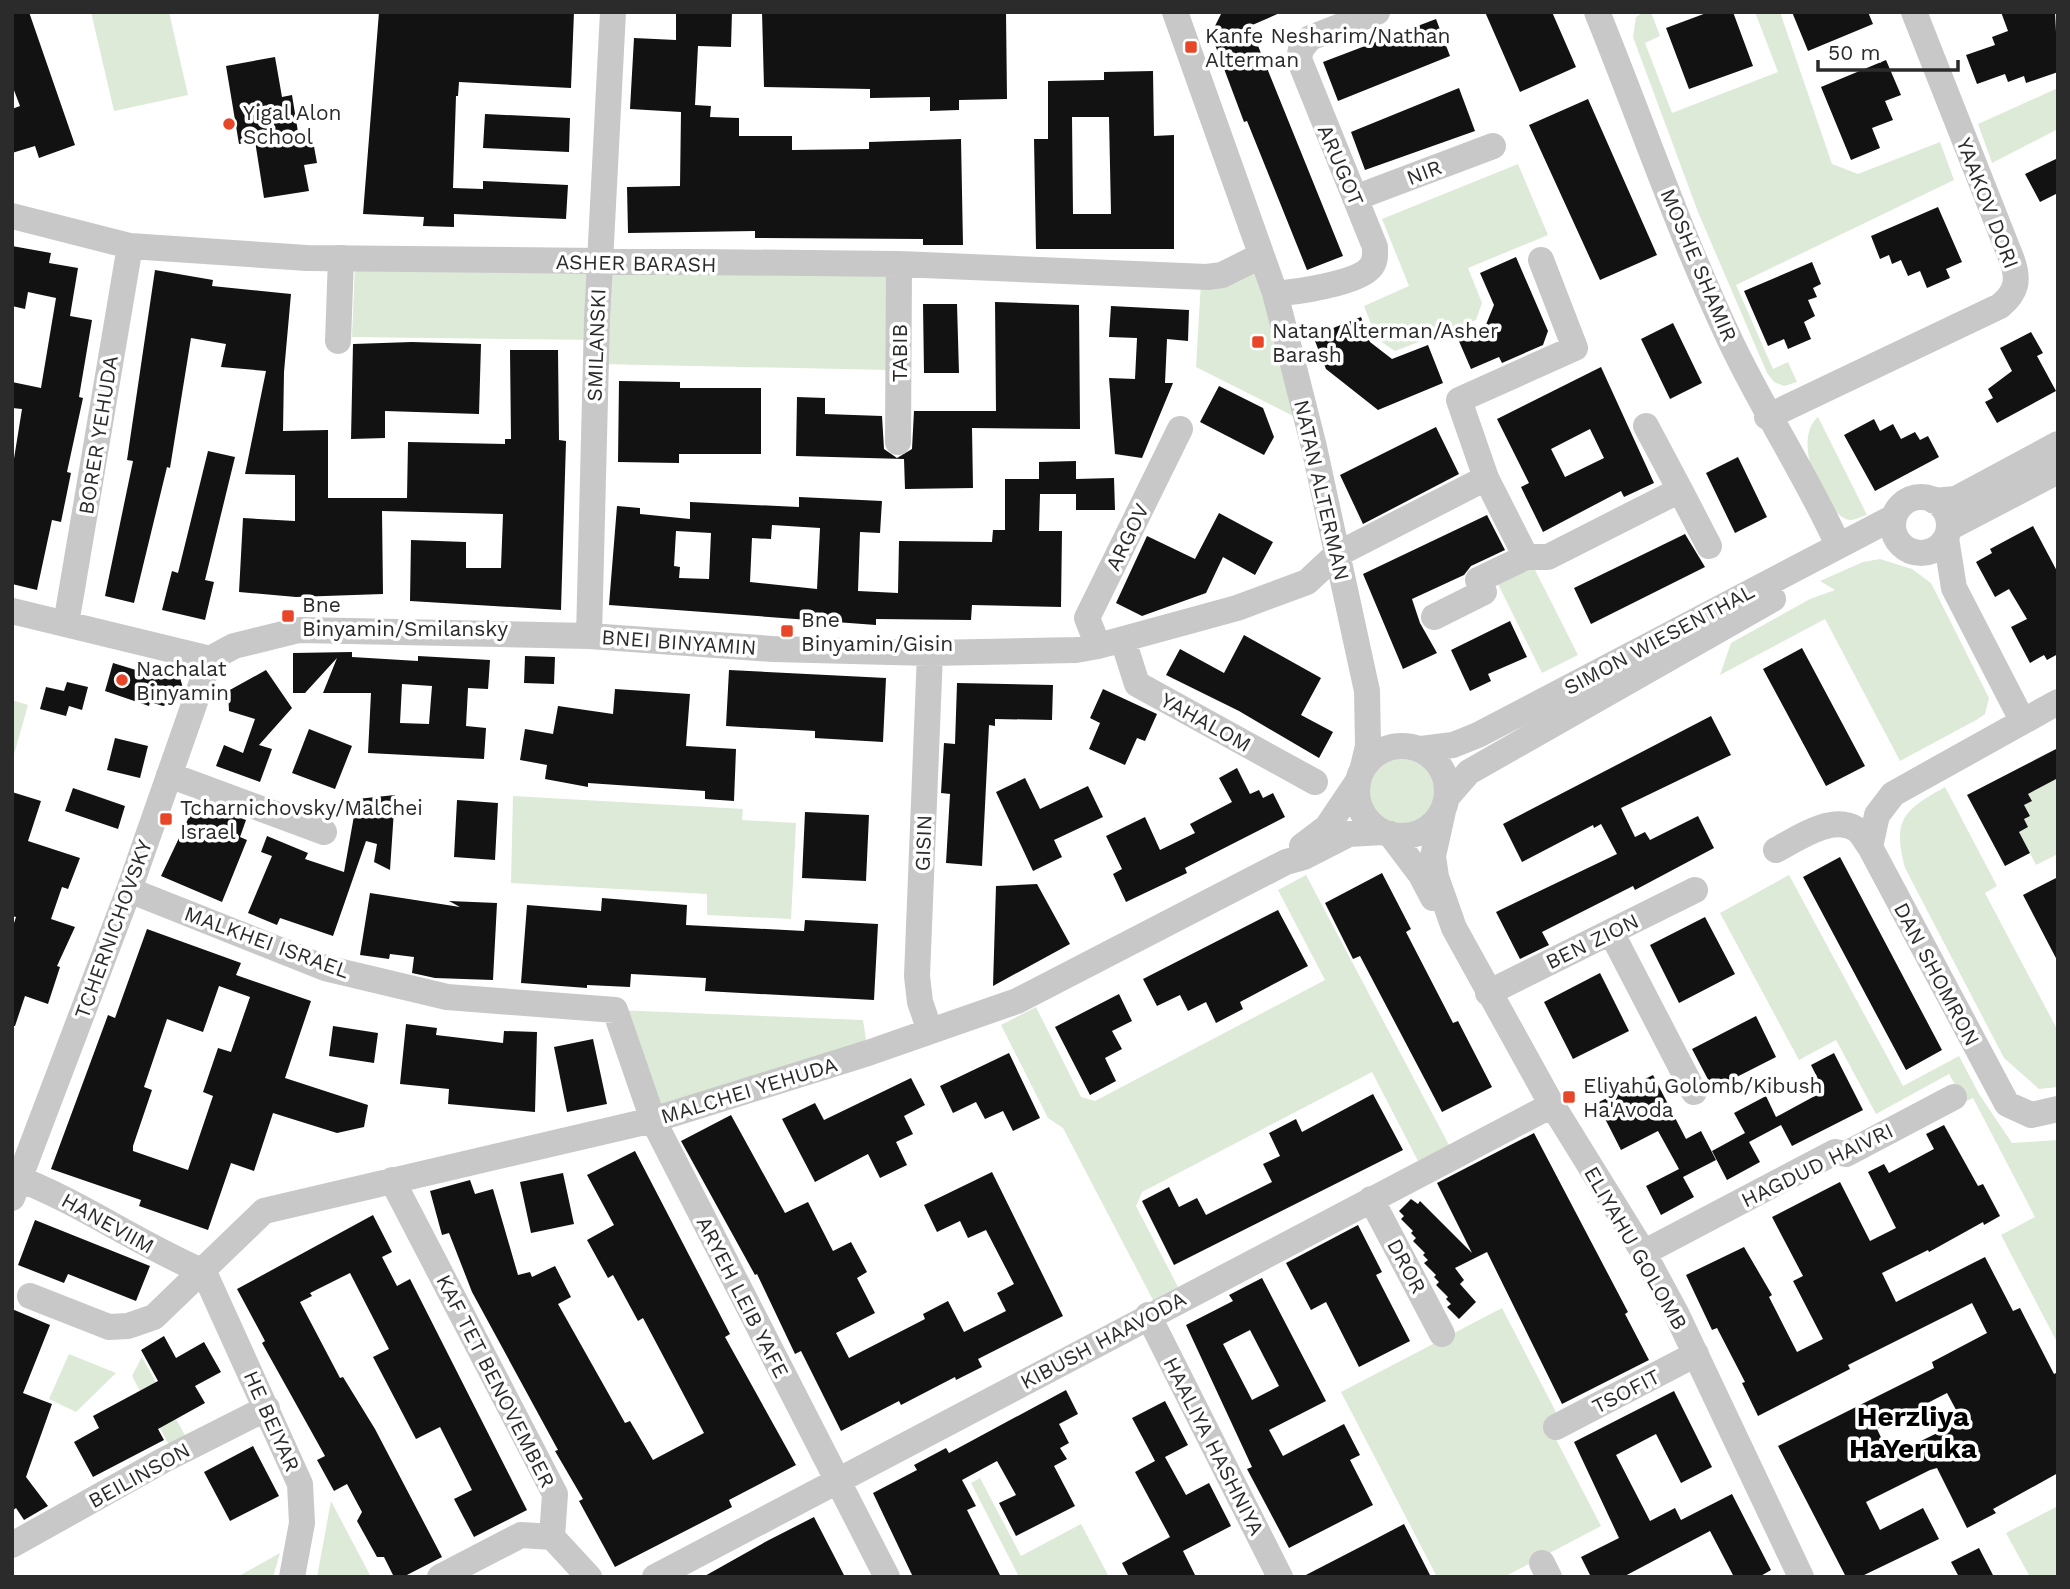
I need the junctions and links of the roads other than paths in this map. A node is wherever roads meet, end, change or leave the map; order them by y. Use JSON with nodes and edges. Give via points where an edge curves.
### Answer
{"nodes":[{"id":1,"x":613,"y":12,"type":"edge"},
{"id":2,"x":1175,"y":12,"type":"edge"},
{"id":3,"x":1377,"y":12,"type":"edge"},
{"id":4,"x":1597,"y":12,"type":"edge"},
{"id":5,"x":1914,"y":12,"type":"edge"},
{"id":6,"x":1493,"y":146,"type":"dead end"},
{"id":7,"x":1355,"y":198,"type":"junction"},
{"id":8,"x":12,"y":216,"type":"edge"},
{"id":9,"x":130,"y":246,"type":"junction"},
{"id":10,"x":1260,"y":256,"type":"junction"},
{"id":11,"x":341,"y":258,"type":"junction"},
{"id":12,"x":1541,"y":260,"type":"dead end"},
{"id":13,"x":599,"y":262,"type":"junction"},
{"id":14,"x":899,"y":264,"type":"junction"},
{"id":15,"x":1275,"y":293,"type":"junction"},
{"id":16,"x":338,"y":341,"type":"dead end"},
{"id":17,"x":1767,"y":417,"type":"junction"},
{"id":18,"x":1646,"y":426,"type":"dead end"},
{"id":19,"x":1180,"y":429,"type":"dead end"},
{"id":20,"x":898,"y":442,"type":"dead end"},
{"id":21,"x":2058,"y":444,"type":"edge"},
{"id":22,"x":2058,"y":471,"type":"edge"},
{"id":23,"x":1486,"y":478,"type":"junction"},
{"id":24,"x":1679,"y":490,"type":"junction"},
{"id":25,"x":1934,"y":501,"type":"junction"},
{"id":26,"x":1822,"y":508,"type":"junction"},
{"id":27,"x":1894,"y":525,"type":"junction"},
{"id":28,"x":1947,"y":533,"type":"junction"},
{"id":29,"x":1838,"y":545,"type":"junction"},
{"id":30,"x":1709,"y":546,"type":"dead end"},
{"id":31,"x":1915,"y":553,"type":"junction"},
{"id":32,"x":1336,"y":555,"type":"junction"},
{"id":33,"x":1526,"y":557,"type":"junction"},
{"id":34,"x":1806,"y":562,"type":"junction"},
{"id":35,"x":1954,"y":588,"type":"junction"},
{"id":36,"x":12,"y":611,"type":"edge"},
{"id":37,"x":1434,"y":617,"type":"dead end"},
{"id":38,"x":66,"y":624,"type":"junction"},
{"id":39,"x":589,"y":636,"type":"junction"},
{"id":40,"x":1111,"y":643,"type":"junction"},
{"id":41,"x":930,"y":653,"type":"junction"},
{"id":42,"x":210,"y":659,"type":"junction"},
{"id":43,"x":1367,"y":691,"type":"junction"},
{"id":44,"x":2058,"y":702,"type":"edge"},
{"id":45,"x":2022,"y":720,"type":"junction"},
{"id":46,"x":1415,"y":748,"type":"junction"},
{"id":47,"x":1361,"y":774,"type":"junction"},
{"id":48,"x":169,"y":775,"type":"junction"},
{"id":49,"x":1315,"y":782,"type":"dead end"},
{"id":50,"x":1893,"y":794,"type":"junction"},
{"id":51,"x":1445,"y":804,"type":"junction"},
{"id":52,"x":1825,"y":827,"type":"junction"},
{"id":53,"x":324,"y":832,"type":"dead end"},
{"id":54,"x":1386,"y":833,"type":"junction"},
{"id":55,"x":1870,"y":847,"type":"junction"},
{"id":56,"x":1776,"y":850,"type":"dead end"},
{"id":57,"x":1286,"y":862,"type":"junction"},
{"id":58,"x":129,"y":890,"type":"junction"},
{"id":59,"x":1695,"y":890,"type":"dead end"},
{"id":60,"x":1454,"y":928,"type":"junction"},
{"id":61,"x":1611,"y":932,"type":"junction"},
{"id":62,"x":1488,"y":993,"type":"junction"},
{"id":63,"x":615,"y":1010,"type":"joint"},
{"id":64,"x":930,"y":1031,"type":"junction"},
{"id":65,"x":1695,"y":1092,"type":"dead end"},
{"id":66,"x":1954,"y":1097,"type":"dead end"},
{"id":67,"x":1552,"y":1105,"type":"junction"},
{"id":68,"x":2058,"y":1110,"type":"edge"},
{"id":69,"x":653,"y":1120,"type":"junction"},
{"id":70,"x":391,"y":1180,"type":"junction"},
{"id":71,"x":15,"y":1184,"type":"edge"},
{"id":72,"x":1371,"y":1199,"type":"junction"},
{"id":73,"x":1643,"y":1253,"type":"junction"},
{"id":74,"x":204,"y":1272,"type":"junction"},
{"id":75,"x":30,"y":1296,"type":"dead end"},
{"id":76,"x":1148,"y":1315,"type":"junction"},
{"id":77,"x":1442,"y":1334,"type":"dead end"},
{"id":78,"x":1696,"y":1354,"type":"junction"},
{"id":79,"x":267,"y":1408,"type":"junction"},
{"id":80,"x":1556,"y":1427,"type":"dead end"},
{"id":81,"x":838,"y":1481,"type":"junction"},
{"id":82,"x":552,"y":1537,"type":"junction"},
{"id":83,"x":12,"y":1545,"type":"edge"},
{"id":84,"x":292,"y":1577,"type":"edge"},
{"id":85,"x":440,"y":1577,"type":"edge"},
{"id":86,"x":589,"y":1577,"type":"edge"},
{"id":87,"x":655,"y":1577,"type":"edge"},
{"id":88,"x":887,"y":1577,"type":"edge"},
{"id":89,"x":1280,"y":1577,"type":"edge"},
{"id":90,"x":1801,"y":1577,"type":"edge"}],
"edges":[{"from":1,"to":13,"type":"street","name":"SMILANSKI"},
{"from":2,"to":10,"type":"street","name":"NATAN ALTERMAN"},
{"from":3,"to":7,"type":"street","name":"ARUGOT","via":[[1310,37],[1299,59]]},
{"from":4,"to":17,"type":"street","name":"MOSHE SHAMIR","via":[[1709,293]]},
{"from":5,"to":17,"type":"street","name":"YAAKOV DORI","via":[[2012,260],[2015,288],[2000,306]]},
{"from":6,"to":7,"type":"street","name":"NIR"},
{"from":7,"to":15,"type":"street","name":"ARUGOT","via":[[1375,247],[1369,270],[1302,293]]},
{"from":8,"to":9,"type":"street","name":"ASHER BARASH"},
{"from":9,"to":11,"type":"street","name":"ASHER BARASH"},
{"from":9,"to":38,"type":"street","name":"BORER YEHUDA"},
{"from":10,"to":14,"type":"street","name":"ASHER BARASH","via":[[1222,275],[1207,277]]},
{"from":10,"to":15,"type":"street","name":"NATAN ALTERMAN"},
{"from":11,"to":13,"type":"street","name":"ASHER BARASH"},
{"from":11,"to":16,"type":"street"},
{"from":12,"to":23,"type":"street","via":[[1575,348],[1459,400]]},
{"from":13,"to":14,"type":"street","name":"ASHER BARASH"},
{"from":13,"to":39,"type":"street","name":"SMILANSKI"},
{"from":14,"to":20,"type":"street","name":"TABIB"},
{"from":15,"to":32,"type":"street","name":"NATAN ALTERMAN"},
{"from":17,"to":26,"type":"street","name":"MOSHE SHAMIR"},
{"from":18,"to":24,"type":"street"},
{"from":19,"to":40,"type":"street","name":"ARGOV","via":[[1087,618]]},
{"from":21,"to":25,"type":"street","via":[[1956,499]]},
{"from":22,"to":28,"type":"street"},
{"from":23,"to":32,"type":"street","name":"BNEI BINYAMIN"},
{"from":23,"to":33,"type":"street"},
{"from":24,"to":30,"type":"street"},
{"from":24,"to":33,"type":"street","via":[[1548,557]]},
{"from":25,"to":27,"type":"street","via":[[1910,499],[1898,509]]},
{"from":25,"to":28,"type":"street","via":[[1946,513]]},
{"from":26,"to":29,"type":"street","name":"MOSHE SHAMIR"},
{"from":26,"to":34,"type":"street","via":[[1821,532]]},
{"from":27,"to":29,"type":"street","name":"SIMON WIESENTHAL"},
{"from":27,"to":31,"type":"street","via":[[1902,546]]},
{"from":27,"to":51,"type":"street","name":"SIMON WIESENTHAL","via":[[1469,772]]},
{"from":28,"to":31,"type":"street","via":[[1933,551]]},
{"from":28,"to":35,"type":"street"},
{"from":29,"to":34,"type":"street","name":"SIMON WIESENTHAL"},
{"from":31,"to":35,"type":"street"},
{"from":32,"to":40,"type":"street","name":"BNEI BINYAMIN","via":[[1307,582],[1237,608]]},
{"from":32,"to":43,"type":"street","name":"NATAN ALTERMAN"},
{"from":33,"to":37,"type":"street","via":[[1478,580],[1483,592]]},
{"from":34,"to":46,"type":"street","name":"SIMON WIESENTHAL","via":[[1478,735],[1453,745]]},
{"from":35,"to":45,"type":"street"},
{"from":36,"to":38,"type":"street"},
{"from":38,"to":42,"type":"street"},
{"from":39,"to":41,"type":"street","name":"BNEI BINYAMIN","via":[[773,649]]},
{"from":39,"to":42,"type":"street","name":"BNEI BINYAMIN","via":[[299,630],[234,646]]},
{"from":40,"to":41,"type":"street","name":"BNEI BINYAMIN","via":[[1076,650]]},
{"from":40,"to":49,"type":"street","name":"YAHALOM","via":[[1138,684]]},
{"from":41,"to":64,"type":"street","name":"GISIN","via":[[917,976]]},
{"from":42,"to":48,"type":"street","name":"TCHERNICHOVSKY"},
{"from":43,"to":46,"type":"street","name":"NATAN ALTERMAN","via":[[1389,728]]},
{"from":43,"to":47,"type":"street","name":"NATAN ALTERMAN","via":[[1368,746]]},
{"from":44,"to":45,"type":"street"},
{"from":45,"to":50,"type":"street"},
{"from":46,"to":47,"type":"street","via":[[1385,748]]},
{"from":46,"to":51,"type":"street","via":[[1441,768],[1447,782]]},
{"from":47,"to":54,"type":"street","via":[[1358,803]]},
{"from":47,"to":57,"type":"street","name":"MALCHEI YEHUDA","via":[[1327,827]]},
{"from":48,"to":53,"type":"street"},
{"from":48,"to":58,"type":"street","name":"TCHERNICHOVSKY"},
{"from":50,"to":52,"type":"street"},
{"from":50,"to":55,"type":"street","via":[[1877,815]]},
{"from":51,"to":54,"type":"street","via":[[1424,831],[1410,836]]},
{"from":51,"to":60,"type":"street","name":"ELIYAHU GOLOMB","via":[[1433,856]]},
{"from":52,"to":55,"type":"street","via":[[1843,825],[1857,830]]},
{"from":52,"to":56,"type":"street"},
{"from":54,"to":57,"type":"street","name":"MALCHEI YEHUDA","via":[[1349,834]]},
{"from":54,"to":60,"type":"street","name":"ELIYAHU GOLOMB"},
{"from":55,"to":68,"type":"street","name":"DAN SHOMRON","via":[[2007,1104],[2031,1115]]},
{"from":57,"to":64,"type":"street","name":"MALCHEI YEHUDA","via":[[1017,1001]]},
{"from":58,"to":63,"type":"street","name":"MALKHEI ISRAEL","via":[[325,968],[447,997]]},
{"from":58,"to":71,"type":"street","name":"TCHERNICHOVSKY"},
{"from":59,"to":61,"type":"street","name":"BEN ZION"},
{"from":60,"to":62,"type":"street","name":"ELIYAHU GOLOMB"},
{"from":61,"to":62,"type":"street","name":"BEN ZION"},
{"from":61,"to":65,"type":"street"},
{"from":62,"to":67,"type":"street","name":"ELIYAHU GOLOMB"},
{"from":63,"to":69,"type":"street","name":"ARYEH LEIB YAFE"},
{"from":64,"to":69,"type":"street","name":"MALCHEI YEHUDA"},
{"from":66,"to":73,"type":"street","name":"HAGDUD HAIVRI","via":[[1846,1154],[1835,1152]]},
{"from":67,"to":72,"type":"street","name":"KIBUSH HAAVODA"},
{"from":67,"to":73,"type":"street","name":"ELIYAHU GOLOMB"},
{"from":69,"to":70,"type":"street","name":"MALCHEI YEHUDA"},
{"from":69,"to":81,"type":"street","name":"ARYEH LEIB YAFE"},
{"from":70,"to":74,"type":"street","name":"MALCHEI YEHUDA","via":[[264,1211]]},
{"from":70,"to":82,"type":"street","name":"KAF TET BENOVEMBER","via":[[555,1494]]},
{"from":71,"to":74,"type":"street","name":"HANEVIIM","via":[[46,1188]]},
{"from":72,"to":76,"type":"street","name":"KIBUSH HAAVODA"},
{"from":72,"to":77,"type":"street","name":"DROR"},
{"from":73,"to":78,"type":"street","name":"ELIYAHU GOLOMB"},
{"from":74,"to":75,"type":"street","name":"MALCHEI YEHUDA","via":[[154,1317],[128,1326],[109,1326]]},
{"from":74,"to":79,"type":"street","name":"HE BEIYAR"},
{"from":76,"to":81,"type":"street","name":"KIBUSH HAAVODA"},
{"from":76,"to":89,"type":"street","name":"HAALIYA HASHNIYA"},
{"from":78,"to":80,"type":"street","name":"TSOFIT"},
{"from":78,"to":90,"type":"street","name":"ELIYAHU GOLOMB"},
{"from":79,"to":83,"type":"street","name":"BEILINSON"},
{"from":79,"to":84,"type":"street","name":"HE BEIYAR","via":[[303,1497]]},
{"from":81,"to":87,"type":"street","name":"KIBUSH HAAVODA"},
{"from":81,"to":88,"type":"street","name":"ARYEH LEIB YAFE"},
{"from":82,"to":85,"type":"street","via":[[521,1535]]},
{"from":82,"to":86,"type":"street"}]}
